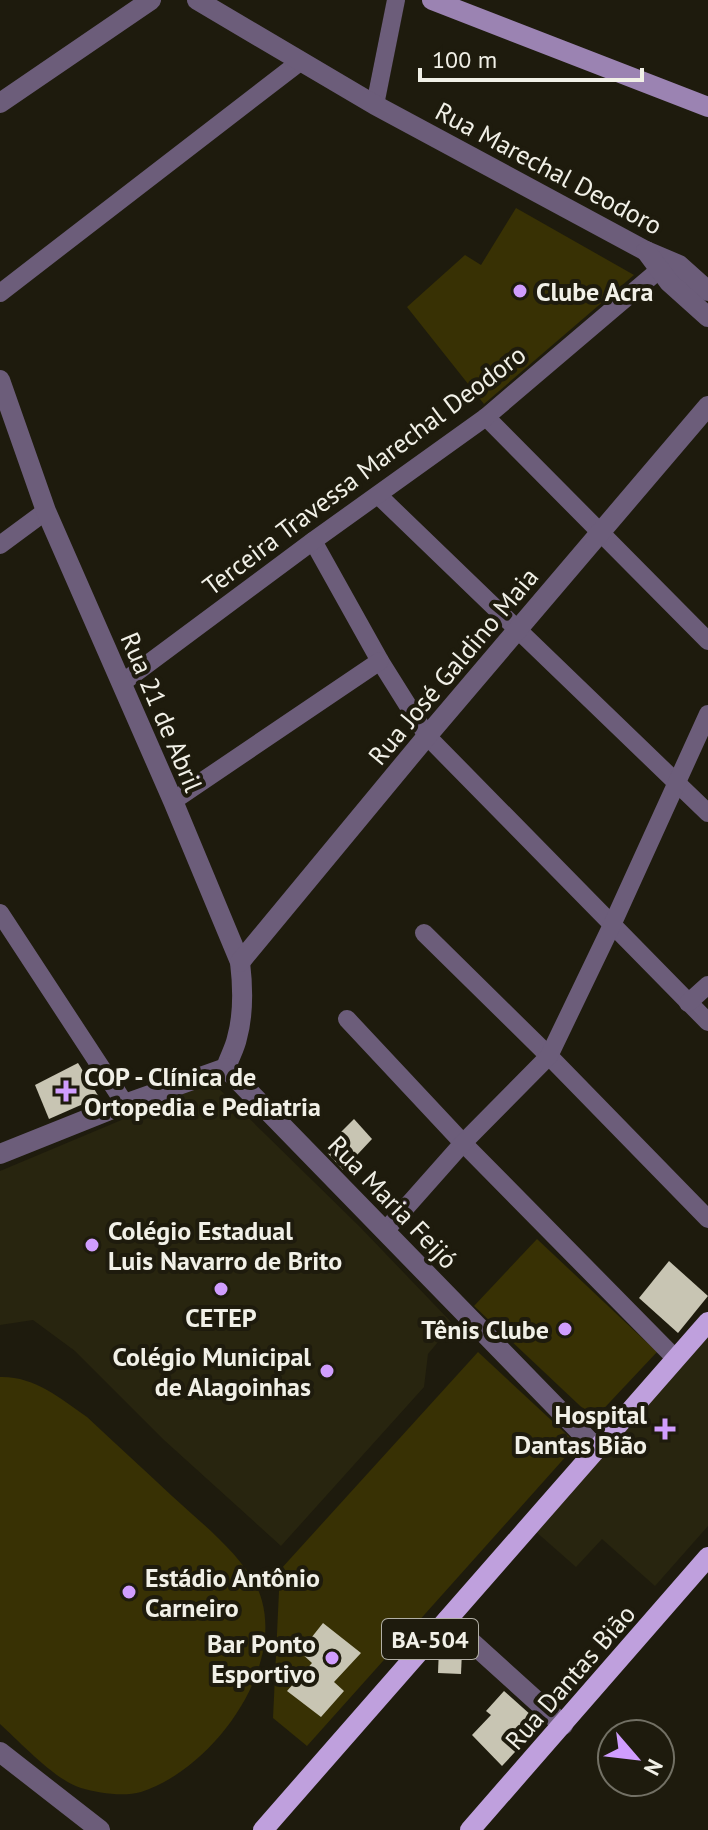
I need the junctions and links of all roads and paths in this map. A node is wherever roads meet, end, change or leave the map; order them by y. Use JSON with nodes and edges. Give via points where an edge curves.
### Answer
{"nodes":[{"id":1,"x":151,"y":0,"type":"edge"},
{"id":2,"x":197,"y":0,"type":"edge"},
{"id":3,"x":396,"y":0,"type":"edge"},
{"id":4,"x":432,"y":0,"type":"edge"},
{"id":5,"x":301,"y":61,"type":"junction"},
{"id":6,"x":0,"y":103,"type":"edge"},
{"id":7,"x":375,"y":105,"type":"junction"},
{"id":8,"x":708,"y":107,"type":"edge"},
{"id":9,"x":664,"y":265,"type":"junction"},
{"id":10,"x":708,"y":291,"type":"edge"},
{"id":11,"x":0,"y":293,"type":"edge"},
{"id":12,"x":708,"y":317,"type":"edge"},
{"id":13,"x":0,"y":380,"type":"edge"},
{"id":14,"x":708,"y":406,"type":"edge"},
{"id":15,"x":486,"y":417,"type":"junction"},
{"id":16,"x":378,"y":495,"type":"junction"},
{"id":17,"x":46,"y":511,"type":"junction"},
{"id":18,"x":600,"y":533,"type":"junction"},
{"id":19,"x":313,"y":541,"type":"junction"},
{"id":20,"x":0,"y":545,"type":"edge"},
{"id":21,"x":517,"y":630,"type":"junction"},
{"id":22,"x":708,"y":641,"type":"edge"},
{"id":23,"x":380,"y":661,"type":"junction"},
{"id":24,"x":122,"y":683,"type":"junction"},
{"id":25,"x":708,"y":714,"type":"edge"},
{"id":26,"x":427,"y":736,"type":"junction"},
{"id":27,"x":677,"y":782,"type":"junction"},
{"id":28,"x":173,"y":801,"type":"junction"},
{"id":29,"x":708,"y":813,"type":"edge"},
{"id":30,"x":0,"y":913,"type":"edge"},
{"id":31,"x":612,"y":925,"type":"junction"},
{"id":32,"x":424,"y":933,"type":"dead end"},
{"id":33,"x":240,"y":962,"type":"junction"},
{"id":34,"x":708,"y":985,"type":"edge"},
{"id":35,"x":688,"y":1003,"type":"junction"},
{"id":36,"x":347,"y":1019,"type":"dead end"},
{"id":37,"x":708,"y":1022,"type":"edge"},
{"id":38,"x":549,"y":1056,"type":"junction"},
{"id":39,"x":226,"y":1068,"type":"junction"},
{"id":40,"x":125,"y":1104,"type":"junction"},
{"id":41,"x":463,"y":1143,"type":"junction"},
{"id":42,"x":0,"y":1154,"type":"edge"},
{"id":43,"x":708,"y":1219,"type":"edge"},
{"id":44,"x":385,"y":1231,"type":"junction"},
{"id":45,"x":708,"y":1322,"type":"edge"},
{"id":46,"x":676,"y":1359,"type":"junction"},
{"id":47,"x":597,"y":1449,"type":"junction"},
{"id":48,"x":707,"y":1559,"type":"edge"},
{"id":49,"x":447,"y":1620,"type":"junction"},
{"id":50,"x":563,"y":1725,"type":"junction"},
{"id":51,"x":0,"y":1752,"type":"edge"},
{"id":52,"x":100,"y":1830,"type":"edge"},
{"id":53,"x":263,"y":1830,"type":"edge"},
{"id":54,"x":470,"y":1830,"type":"edge"}],
"edges":[{"from":1,"to":6,"type":"street"},
{"from":2,"to":5,"type":"street","name":"Rua Marechal Deodoro"},
{"from":3,"to":7,"type":"street"},
{"from":4,"to":8,"type":"main road"},
{"from":5,"to":7,"type":"street","name":"Rua Marechal Deodoro"},
{"from":5,"to":11,"type":"street"},
{"from":7,"to":9,"type":"street","name":"Rua Marechal Deodoro"},
{"from":9,"to":10,"type":"street","name":"Rua Marechal Deodoro","via":[[679,265]]},
{"from":9,"to":12,"type":"street","via":[[669,282]]},
{"from":9,"to":15,"type":"street","name":"Terceira Travessa Marechal Deodoro"},
{"from":13,"to":17,"type":"street","name":"Rua 21 de Abril"},
{"from":14,"to":18,"type":"street","name":"Rua José Galdino Maia"},
{"from":15,"to":16,"type":"street","name":"Terceira Travessa Marechal Deodoro"},
{"from":15,"to":18,"type":"street"},
{"from":16,"to":19,"type":"street","name":"Terceira Travessa Marechal Deodoro"},
{"from":16,"to":21,"type":"street"},
{"from":17,"to":20,"type":"street"},
{"from":17,"to":24,"type":"street","name":"Rua 21 de Abril"},
{"from":18,"to":21,"type":"street","name":"Rua José Galdino Maia"},
{"from":18,"to":22,"type":"street"},
{"from":19,"to":23,"type":"street"},
{"from":19,"to":24,"type":"street","name":"Terceira Travessa Marechal Deodoro"},
{"from":21,"to":26,"type":"street","name":"Rua José Galdino Maia"},
{"from":21,"to":27,"type":"street"},
{"from":23,"to":26,"type":"street"},
{"from":23,"to":28,"type":"street"},
{"from":24,"to":28,"type":"street","name":"Rua 21 de Abril"},
{"from":25,"to":27,"type":"street"},
{"from":26,"to":31,"type":"street"},
{"from":26,"to":33,"type":"street","name":"Rua José Galdino Maia"},
{"from":27,"to":29,"type":"street"},
{"from":27,"to":31,"type":"street"},
{"from":28,"to":33,"type":"street","name":"Rua 21 de Abril"},
{"from":30,"to":40,"type":"street"},
{"from":31,"to":35,"type":"street"},
{"from":31,"to":38,"type":"street"},
{"from":32,"to":38,"type":"street"},
{"from":33,"to":39,"type":"street","name":"Rua 21 de Abril","via":[[241,1014]]},
{"from":34,"to":35,"type":"street"},
{"from":35,"to":37,"type":"street"},
{"from":36,"to":41,"type":"street"},
{"from":38,"to":41,"type":"street"},
{"from":38,"to":43,"type":"street"},
{"from":39,"to":40,"type":"street"},
{"from":39,"to":44,"type":"street","name":"Rua Maria Feijó"},
{"from":40,"to":42,"type":"street"},
{"from":41,"to":44,"type":"street"},
{"from":41,"to":46,"type":"street"},
{"from":44,"to":47,"type":"street","name":"Rua Maria Feijó"},
{"from":45,"to":46,"type":"main road","number":"BA-504"},
{"from":46,"to":47,"type":"main road","number":"BA-504"},
{"from":47,"to":49,"type":"main road","number":"BA-504"},
{"from":48,"to":50,"type":"main road","name":"Rua Dantas Bião"},
{"from":49,"to":50,"type":"street"},
{"from":49,"to":53,"type":"main road","number":"BA-504"},
{"from":50,"to":54,"type":"main road","name":"Rua Dantas Bião"},
{"from":51,"to":52,"type":"street"}]}
